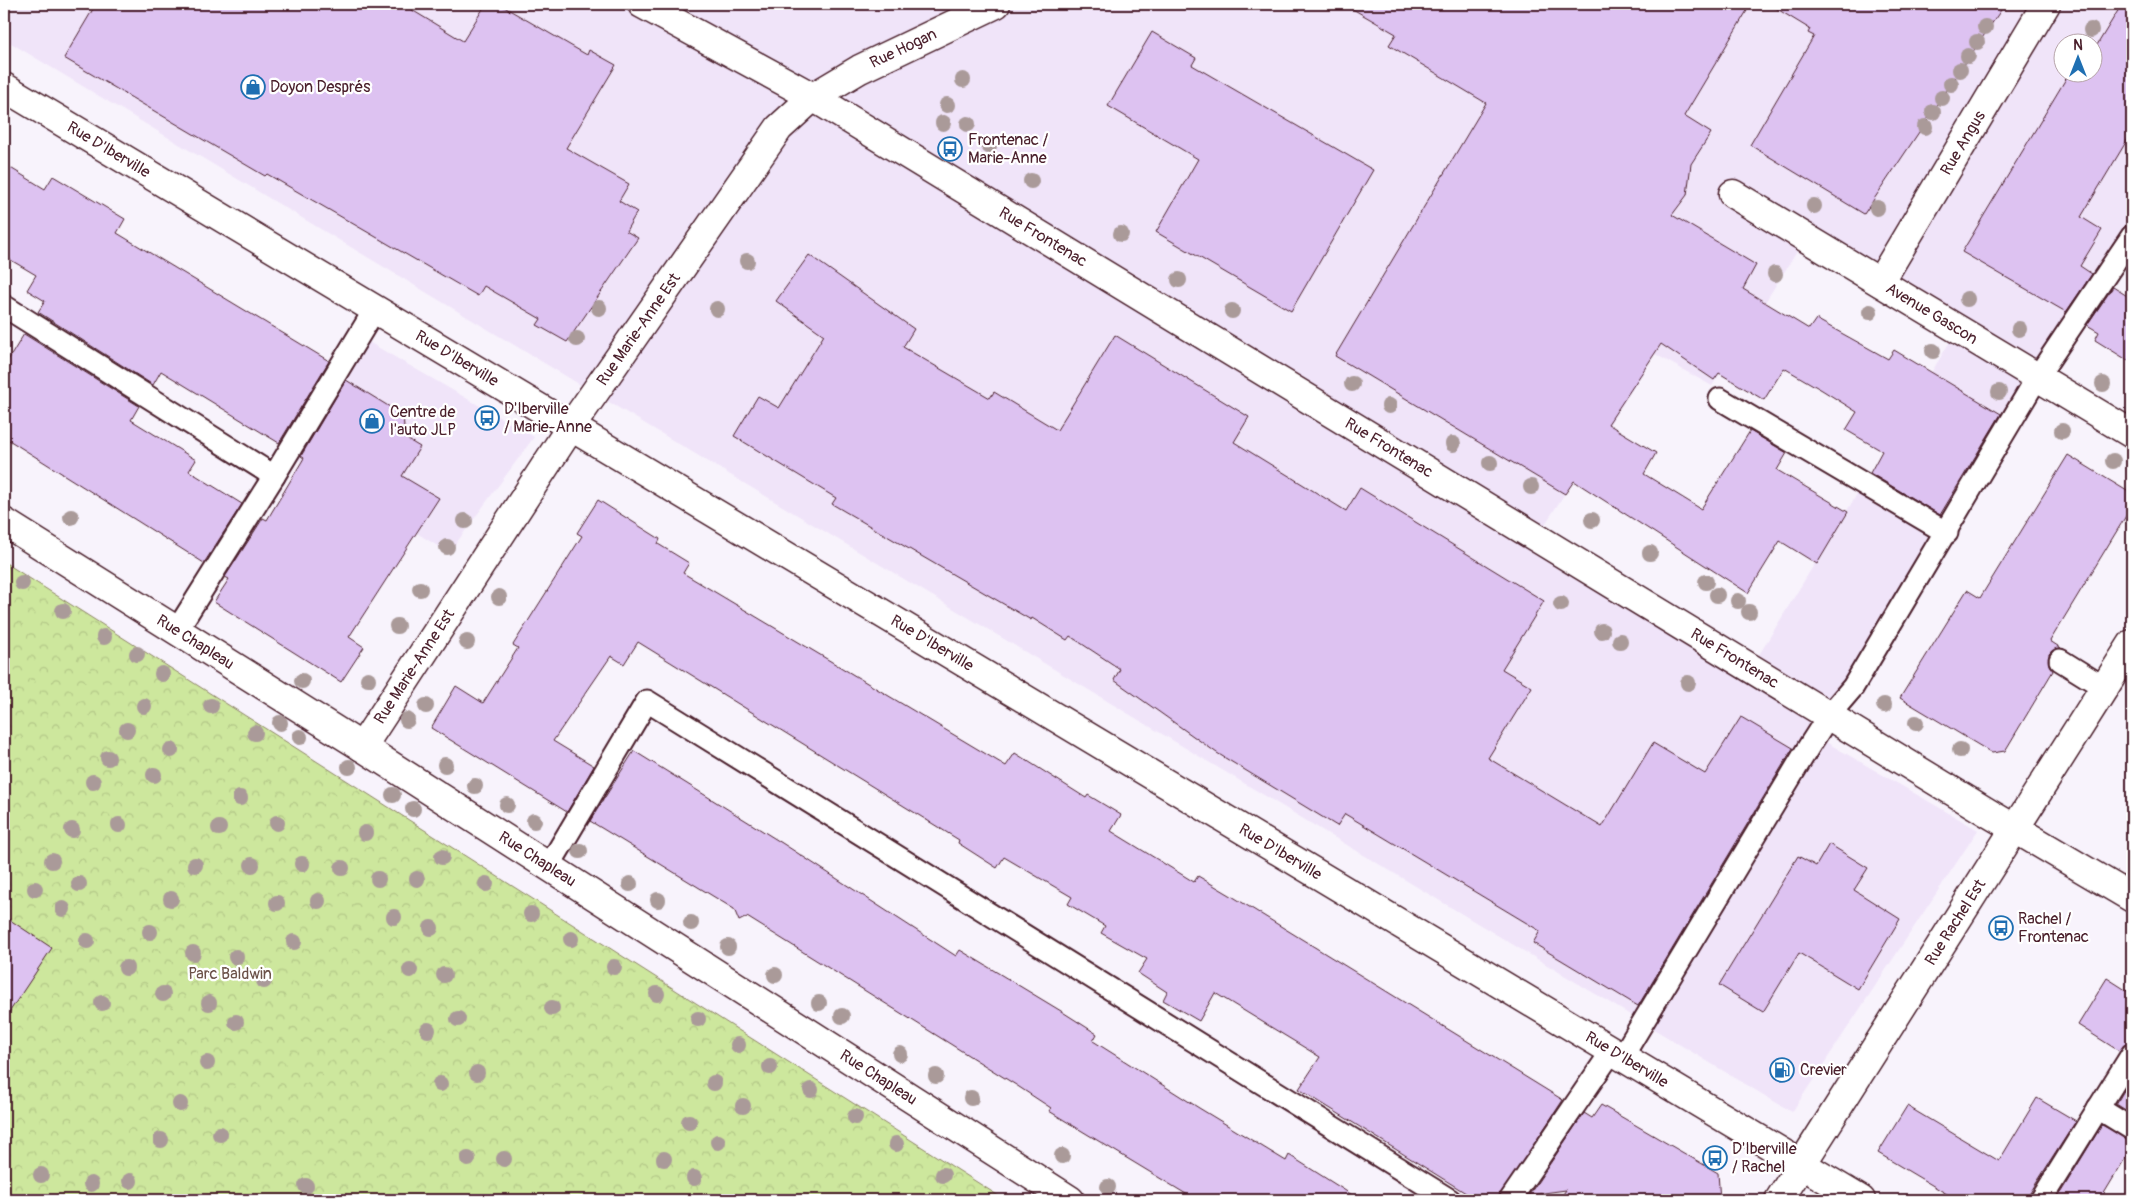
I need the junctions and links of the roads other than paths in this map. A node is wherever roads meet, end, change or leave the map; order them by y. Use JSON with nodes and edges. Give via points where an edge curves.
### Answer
{"nodes":[{"id":1,"x":642,"y":4,"type":"edge"},
{"id":2,"x":996,"y":4,"type":"edge"},
{"id":3,"x":2046,"y":4,"type":"edge"},
{"id":4,"x":4,"y":87,"type":"edge"},
{"id":5,"x":813,"y":97,"type":"junction"},
{"id":6,"x":1733,"y":194,"type":"dead end"},
{"id":7,"x":2132,"y":236,"type":"edge"},
{"id":8,"x":1880,"y":282,"type":"junction"},
{"id":9,"x":4,"y":306,"type":"edge"},
{"id":10,"x":374,"y":309,"type":"junction"},
{"id":11,"x":2038,"y":376,"type":"junction"},
{"id":12,"x":1720,"y":399,"type":"dead end"},
{"id":13,"x":572,"y":425,"type":"junction"},
{"id":14,"x":2132,"y":434,"type":"edge"},
{"id":15,"x":274,"y":476,"type":"junction"},
{"id":16,"x":4,"y":522,"type":"edge"},
{"id":17,"x":1947,"y":533,"type":"junction"},
{"id":18,"x":176,"y":630,"type":"junction"},
{"id":19,"x":2132,"y":644,"type":"edge"},
{"id":20,"x":2060,"y":660,"type":"dead end"},
{"id":21,"x":2105,"y":688,"type":"junction"},
{"id":22,"x":1829,"y":716,"type":"junction"},
{"id":23,"x":362,"y":747,"type":"junction"},
{"id":24,"x":2015,"y":830,"type":"junction"},
{"id":25,"x":549,"y":866,"type":"junction"},
{"id":26,"x":2132,"y":898,"type":"edge"},
{"id":27,"x":1617,"y":1054,"type":"junction"},
{"id":28,"x":2132,"y":1054,"type":"edge"},
{"id":29,"x":2098,"y":1108,"type":"junction"},
{"id":30,"x":2132,"y":1129,"type":"edge"},
{"id":31,"x":1802,"y":1165,"type":"junction"},
{"id":32,"x":1070,"y":1200,"type":"edge"},
{"id":33,"x":1450,"y":1200,"type":"edge"},
{"id":34,"x":1510,"y":1200,"type":"edge"},
{"id":35,"x":1779,"y":1200,"type":"edge"},
{"id":36,"x":1861,"y":1200,"type":"edge"},
{"id":37,"x":2041,"y":1200,"type":"edge"}],
"edges":[{"from":1,"to":5,"type":"main road","name":"Rue Frontenac"},
{"from":2,"to":5,"type":"main road","name":"Rue Hogan","via":[[860,68]]},
{"from":3,"to":8,"type":"main road","name":"Rue Angus"},
{"from":4,"to":10,"type":"main road","name":"Rue D'Iberville"},
{"from":5,"to":13,"type":"main road","name":"Rue Marie-Anne Est","via":[[768,142]]},
{"from":5,"to":22,"type":"main road","name":"Rue Frontenac"},
{"from":6,"to":8,"type":"main road","name":"Avenue Gascon"},
{"from":7,"to":11,"type":"lane"},
{"from":8,"to":11,"type":"main road","name":"Avenue Gascon"},
{"from":9,"to":15,"type":"lane"},
{"from":10,"to":13,"type":"main road","name":"Rue D'Iberville"},
{"from":10,"to":15,"type":"lane"},
{"from":11,"to":14,"type":"main road","name":"Avenue Gascon"},
{"from":11,"to":17,"type":"lane"},
{"from":12,"to":17,"type":"lane"},
{"from":13,"to":23,"type":"main road","name":"Rue Marie-Anne Est"},
{"from":13,"to":27,"type":"main road","name":"Rue D'Iberville"},
{"from":15,"to":18,"type":"lane"},
{"from":16,"to":18,"type":"main road","name":"Rue Chapleau"},
{"from":17,"to":22,"type":"lane","via":[[1853,687]]},
{"from":18,"to":23,"type":"main road","name":"Rue Chapleau"},
{"from":19,"to":21,"type":"main road","name":"Rue Rachel Est"},
{"from":20,"to":21,"type":"lane"},
{"from":21,"to":24,"type":"main road","name":"Rue Rachel Est"},
{"from":22,"to":24,"type":"main road","name":"Rue Frontenac"},
{"from":22,"to":27,"type":"lane"},
{"from":23,"to":25,"type":"main road","name":"Rue Chapleau"},
{"from":24,"to":26,"type":"main road","name":"Rue Frontenac"},
{"from":24,"to":31,"type":"main road","name":"Rue Rachel Est"},
{"from":25,"to":32,"type":"main road","name":"Rue Chapleau"},
{"from":25,"to":33,"type":"lane","via":[[647,702]]},
{"from":27,"to":31,"type":"main road","name":"Rue D'Iberville"},
{"from":27,"to":34,"type":"lane"},
{"from":28,"to":29,"type":"lane"},
{"from":29,"to":30,"type":"lane"},
{"from":29,"to":37,"type":"lane"},
{"from":31,"to":35,"type":"main road","name":"Rue Rachel Est"},
{"from":31,"to":36,"type":"main road","name":"Rue D'Iberville"}]}
